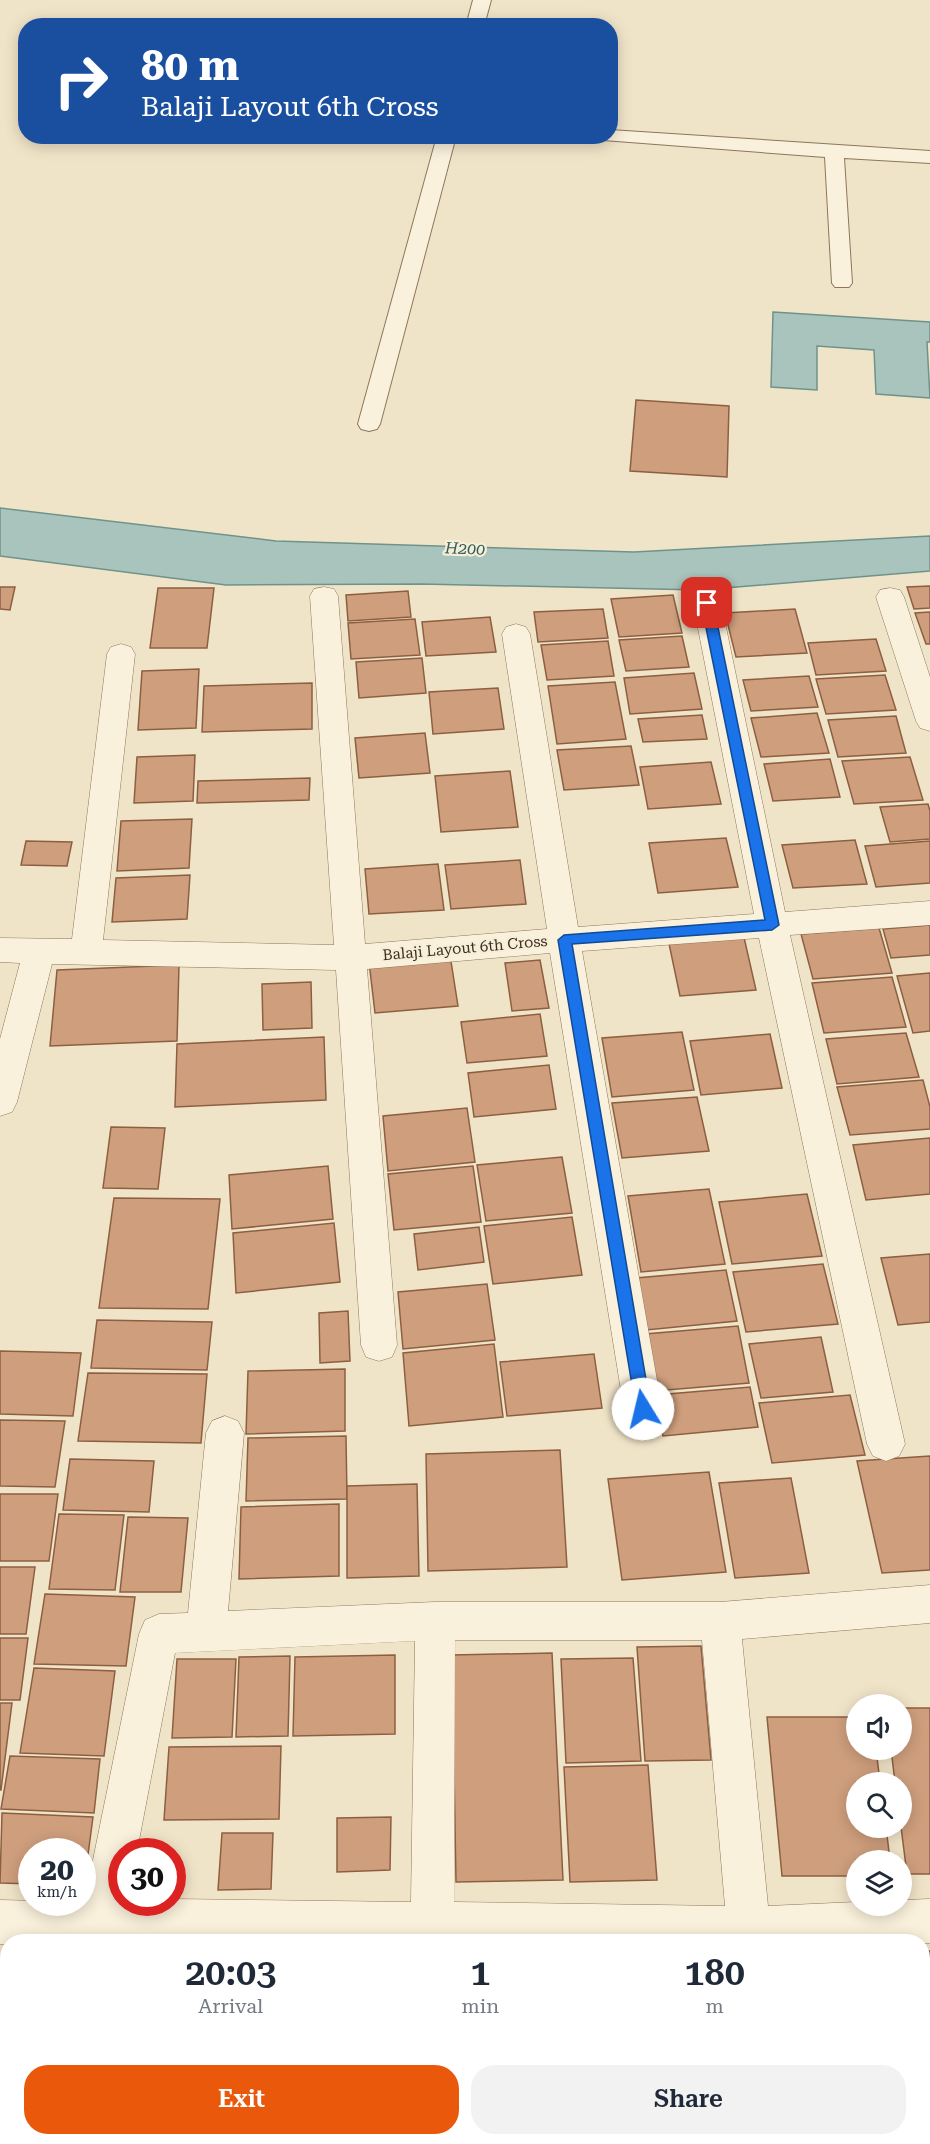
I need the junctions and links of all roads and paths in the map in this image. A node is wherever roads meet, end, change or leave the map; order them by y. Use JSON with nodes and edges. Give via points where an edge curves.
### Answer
{"nodes":[{"id":1,"x":482,"y":0,"type":"edge"},
{"id":2,"x":477,"y":18,"type":"edge"},
{"id":3,"x":618,"y":137,"type":"edge"},
{"id":4,"x":445,"y":144,"type":"edge"},
{"id":5,"x":834,"y":153,"type":"junction"},
{"id":6,"x":930,"y":158,"type":"edge"},
{"id":7,"x":842,"y":284,"type":"dead end"},
{"id":8,"x":369,"y":424,"type":"dead end"},
{"id":9,"x":324,"y":596,"type":"dead end"},
{"id":10,"x":890,"y":597,"type":"dead end"},
{"id":11,"x":707,"y":603,"type":"dead end"},
{"id":12,"x":516,"y":634,"type":"dead end"},
{"id":13,"x":121,"y":654,"type":"dead end"},
{"id":14,"x":930,"y":721,"type":"edge"},
{"id":15,"x":930,"y":913,"type":"edge"},
{"id":16,"x":772,"y":925,"type":"junction"},
{"id":17,"x":564,"y":940,"type":"junction"},
{"id":18,"x":0,"y":950,"type":"edge"},
{"id":19,"x":39,"y":951,"type":"junction"},
{"id":20,"x":86,"y":952,"type":"junction"},
{"id":21,"x":351,"y":958,"type":"junction"},
{"id":22,"x":0,"y":1102,"type":"edge"},
{"id":23,"x":379,"y":1345,"type":"dead end"},
{"id":24,"x":643,"y":1409,"type":"dead end"},
{"id":25,"x":225,"y":1433,"type":"dead end"},
{"id":26,"x":886,"y":1444,"type":"dead end"},
{"id":27,"x":930,"y":1604,"type":"edge"},
{"id":28,"x":435,"y":1621,"type":"junction"},
{"id":29,"x":720,"y":1621,"type":"junction"},
{"id":30,"x":206,"y":1632,"type":"junction"},
{"id":31,"x":930,"y":1920,"type":"edge"},
{"id":32,"x":102,"y":1921,"type":"junction"},
{"id":33,"x":0,"y":1922,"type":"edge"},
{"id":34,"x":432,"y":1923,"type":"junction"},
{"id":35,"x":157,"y":1931,"type":"edge"},
{"id":36,"x":484,"y":1933,"type":"edge"},
{"id":37,"x":616,"y":1934,"type":"edge"},
{"id":38,"x":749,"y":1934,"type":"edge"},
{"id":39,"x":761,"y":1934,"type":"edge"}],
"edges":[{"from":1,"to":2,"type":"lane"},
{"from":3,"to":5,"type":"lane"},
{"from":4,"to":8,"type":"lane"},
{"from":5,"to":6,"type":"lane"},
{"from":5,"to":7,"type":"lane"},
{"from":9,"to":21,"type":"street"},
{"from":10,"to":14,"type":"street"},
{"from":11,"to":16,"type":"street"},
{"from":12,"to":17,"type":"street"},
{"from":13,"to":20,"type":"street"},
{"from":15,"to":16,"type":"street","name":"Balaji Layout 6th Cross"},
{"from":16,"to":17,"type":"street","name":"Balaji Layout 6th Cross"},
{"from":16,"to":26,"type":"street"},
{"from":17,"to":21,"type":"street","name":"Balaji Layout 6th Cross"},
{"from":17,"to":24,"type":"street"},
{"from":18,"to":19,"type":"street","name":"Balaji Layout 6th Cross"},
{"from":19,"to":20,"type":"street","name":"Balaji Layout 6th Cross"},
{"from":19,"to":22,"type":"street"},
{"from":20,"to":21,"type":"street","name":"Balaji Layout 6th Cross"},
{"from":21,"to":23,"type":"street"},
{"from":25,"to":30,"type":"street"},
{"from":27,"to":29,"type":"street"},
{"from":28,"to":29,"type":"street"},
{"from":28,"to":30,"type":"street"},
{"from":28,"to":34,"type":"street"},
{"from":29,"to":38,"type":"street"},
{"from":30,"to":32,"type":"street","via":[[159,1634]]},
{"from":31,"to":39,"type":"street"},
{"from":32,"to":33,"type":"street"},
{"from":32,"to":35,"type":"street"},
{"from":34,"to":35,"type":"street"},
{"from":34,"to":36,"type":"street"},
{"from":36,"to":37,"type":"street"}]}
